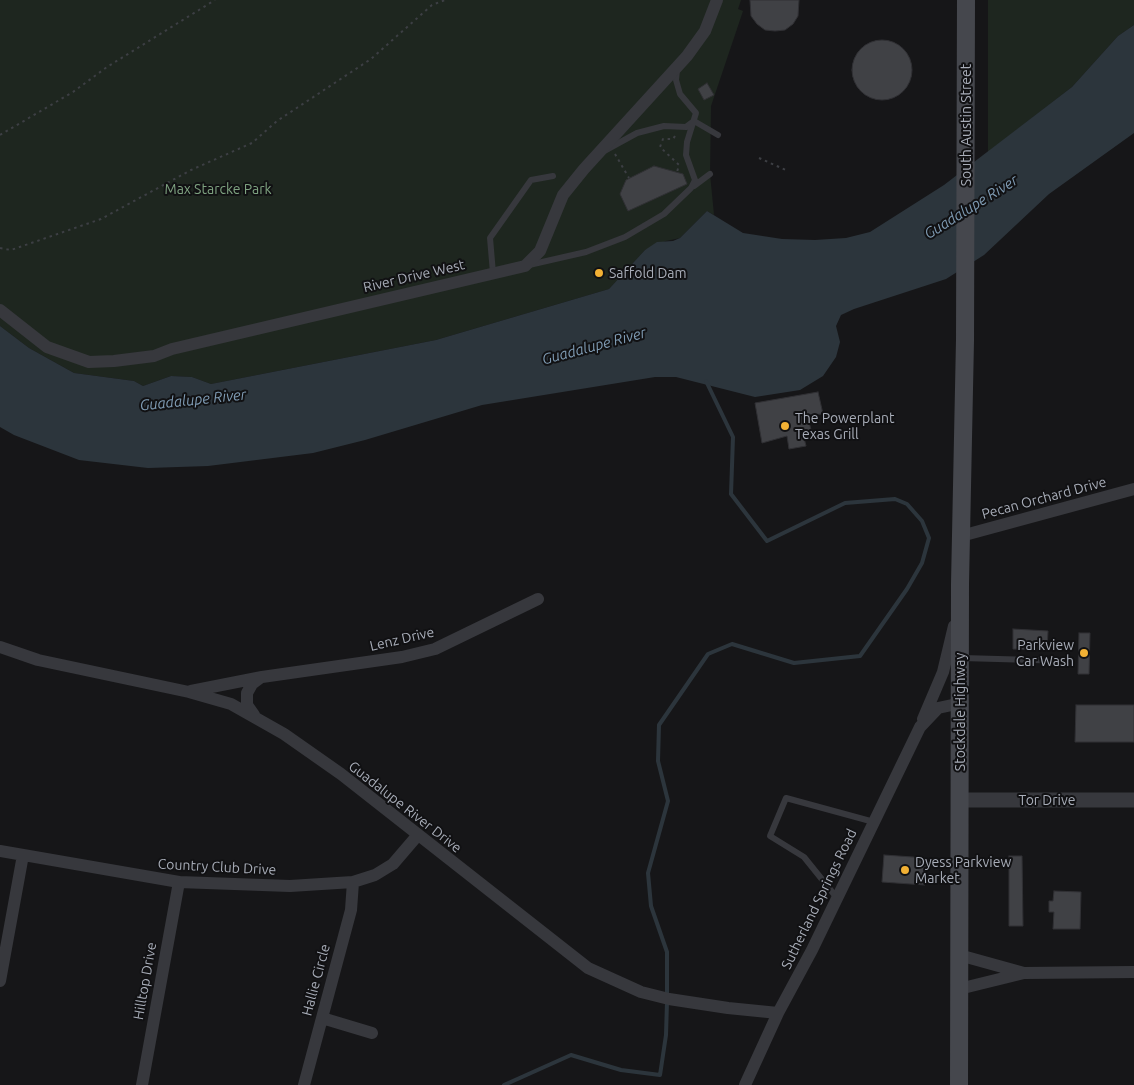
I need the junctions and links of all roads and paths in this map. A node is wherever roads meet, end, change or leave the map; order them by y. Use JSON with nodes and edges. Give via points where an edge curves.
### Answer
{"nodes":[{"id":1,"x":215,"y":0,"type":"edge"},
{"id":2,"x":445,"y":0,"type":"edge"},
{"id":3,"x":717,"y":0,"type":"edge"},
{"id":4,"x":966,"y":0,"type":"edge"},
{"id":5,"x":677,"y":70,"type":"junction"},
{"id":6,"x":694,"y":121,"type":"junction"},
{"id":7,"x":676,"y":126,"type":"junction"},
{"id":8,"x":0,"y":135,"type":"edge"},
{"id":9,"x":718,"y":135,"type":"dead end"},
{"id":10,"x":612,"y":147,"type":"junction"},
{"id":11,"x":594,"y":157,"type":"junction"},
{"id":12,"x":759,"y":158,"type":"dead end"},
{"id":13,"x":693,"y":169,"type":"junction"},
{"id":14,"x":788,"y":171,"type":"dead end"},
{"id":15,"x":677,"y":172,"type":"dead end"},
{"id":16,"x":553,"y":176,"type":"dead end"},
{"id":17,"x":629,"y":178,"type":"dead end"},
{"id":18,"x":691,"y":188,"type":"junction"},
{"id":19,"x":0,"y":248,"type":"edge"},
{"id":20,"x":525,"y":266,"type":"junction"},
{"id":21,"x":493,"y":273,"type":"junction"},
{"id":22,"x":0,"y":310,"type":"edge"},
{"id":23,"x":965,"y":340,"type":"joint"},
{"id":24,"x":1134,"y":489,"type":"edge"},
{"id":25,"x":961,"y":536,"type":"junction"},
{"id":26,"x":960,"y":584,"type":"junction"},
{"id":27,"x":538,"y":598,"type":"dead end"},
{"id":28,"x":0,"y":647,"type":"edge"},
{"id":29,"x":960,"y":658,"type":"junction"},
{"id":30,"x":1069,"y":661,"type":"dead end"},
{"id":31,"x":262,"y":677,"type":"junction"},
{"id":32,"x":189,"y":692,"type":"junction"},
{"id":33,"x":960,"y":706,"type":"junction"},
{"id":34,"x":254,"y":716,"type":"junction"},
{"id":35,"x":920,"y":727,"type":"junction"},
{"id":36,"x":960,"y":800,"type":"junction"},
{"id":37,"x":1134,"y":800,"type":"edge"},
{"id":38,"x":874,"y":822,"type":"junction"},
{"id":39,"x":417,"y":836,"type":"junction"},
{"id":40,"x":0,"y":851,"type":"edge"},
{"id":41,"x":22,"y":855,"type":"junction"},
{"id":42,"x":178,"y":882,"type":"junction"},
{"id":43,"x":353,"y":882,"type":"junction"},
{"id":44,"x":837,"y":898,"type":"junction"},
{"id":45,"x":959,"y":955,"type":"junction"},
{"id":46,"x":1134,"y":972,"type":"edge"},
{"id":47,"x":1024,"y":973,"type":"junction"},
{"id":48,"x":0,"y":980,"type":"edge"},
{"id":49,"x":959,"y":989,"type":"junction"},
{"id":50,"x":778,"y":1013,"type":"junction"},
{"id":51,"x":322,"y":1018,"type":"junction"},
{"id":52,"x":372,"y":1033,"type":"dead end"},
{"id":53,"x":142,"y":1085,"type":"edge"},
{"id":54,"x":304,"y":1085,"type":"edge"},
{"id":55,"x":745,"y":1085,"type":"edge"},
{"id":56,"x":959,"y":1085,"type":"edge"}],
"edges":[{"from":1,"to":8,"type":"path"},
{"from":2,"to":19,"type":"path","via":[[432,5],[371,59],[277,121],[252,143],[191,170],[101,219],[11,250]]},
{"from":3,"to":5,"type":"street","via":[[705,31]]},
{"from":4,"to":23,"type":"main road","name":"South Austin Street"},
{"from":5,"to":6,"type":"lane","via":[[680,94],[696,113]]},
{"from":5,"to":11,"type":"street"},
{"from":6,"to":7,"type":"lane","via":[[686,127]]},
{"from":6,"to":9,"type":"lane"},
{"from":6,"to":13,"type":"lane","via":[[686,149]]},
{"from":7,"to":10,"type":"lane","via":[[637,133]]},
{"from":7,"to":15,"type":"path","via":[[675,137],[663,139],[660,144],[662,151],[679,165]]},
{"from":10,"to":11,"type":"lane"},
{"from":10,"to":17,"type":"path"},
{"from":11,"to":20,"type":"street","via":[[563,195],[540,251]]},
{"from":12,"to":14,"type":"path"},
{"from":13,"to":18,"type":"lane","via":[[695,180]]},
{"from":13,"to":18,"type":"lane","via":[[710,174]]},
{"from":16,"to":21,"type":"lane","via":[[531,180],[490,238]]},
{"from":18,"to":20,"type":"lane","via":[[664,214],[626,237],[586,252]]},
{"from":20,"to":21,"type":"street","name":"River Drive West"},
{"from":21,"to":22,"type":"street","name":"River Drive West","via":[[154,356],[114,361],[89,362],[48,347]]},
{"from":23,"to":25,"type":"main road","name":"Stockdale Highway"},
{"from":24,"to":25,"type":"street","name":"Pecan Orchard Drive"},
{"from":25,"to":26,"type":"main road","name":"Stockdale Highway"},
{"from":26,"to":29,"type":"main road","name":"Stockdale Highway"},
{"from":26,"to":35,"type":"street","name":"Sutherland Springs Road","via":[[950,649]]},
{"from":27,"to":31,"type":"street","name":"Lenz Drive","via":[[435,649],[402,657]]},
{"from":28,"to":32,"type":"street","name":"Guadalupe River Drive","via":[[92,673]]},
{"from":29,"to":30,"type":"lane"},
{"from":29,"to":33,"type":"main road","name":"Stockdale Highway"},
{"from":31,"to":32,"type":"street","name":"Lenz Drive"},
{"from":31,"to":34,"type":"street","via":[[246,693],[247,705]]},
{"from":32,"to":34,"type":"street","name":"Guadalupe River Drive","via":[[231,704]]},
{"from":33,"to":35,"type":"street","name":"Sutherland Springs Road","via":[[938,708]]},
{"from":33,"to":36,"type":"main road","name":"Stockdale Highway"},
{"from":34,"to":39,"type":"street","name":"Guadalupe River Drive","via":[[341,774]]},
{"from":35,"to":38,"type":"street","name":"Sutherland Springs Road"},
{"from":36,"to":37,"type":"street","name":"Tor Drive"},
{"from":36,"to":45,"type":"main road","name":"Stockdale Highway"},
{"from":38,"to":44,"type":"street","name":"Sutherland Springs Road"},
{"from":38,"to":44,"type":"lane","via":[[786,798],[770,836],[804,857]]},
{"from":39,"to":43,"type":"street","name":"Country Club Drive","via":[[393,864],[375,875]]},
{"from":39,"to":50,"type":"street","name":"Guadalupe River Drive","via":[[588,968],[616,982],[641,992],[695,1003]]},
{"from":40,"to":41,"type":"street","name":"Country Club Drive"},
{"from":41,"to":42,"type":"street","name":"Country Club Drive"},
{"from":41,"to":48,"type":"street"},
{"from":42,"to":43,"type":"street","name":"Country Club Drive","via":[[248,886]]},
{"from":42,"to":53,"type":"street","name":"Hilltop Drive"},
{"from":43,"to":51,"type":"street","name":"Hallie Circle","via":[[351,910]]},
{"from":44,"to":50,"type":"street","name":"Sutherland Springs Road"},
{"from":45,"to":47,"type":"street"},
{"from":45,"to":49,"type":"main road","name":"Stockdale Highway"},
{"from":46,"to":47,"type":"street"},
{"from":47,"to":49,"type":"street"},
{"from":49,"to":56,"type":"main road","name":"Stockdale Highway"},
{"from":50,"to":55,"type":"street","name":"Sutherland Springs Road"},
{"from":51,"to":52,"type":"street"},
{"from":51,"to":54,"type":"street","name":"Hallie Circle"}]}
